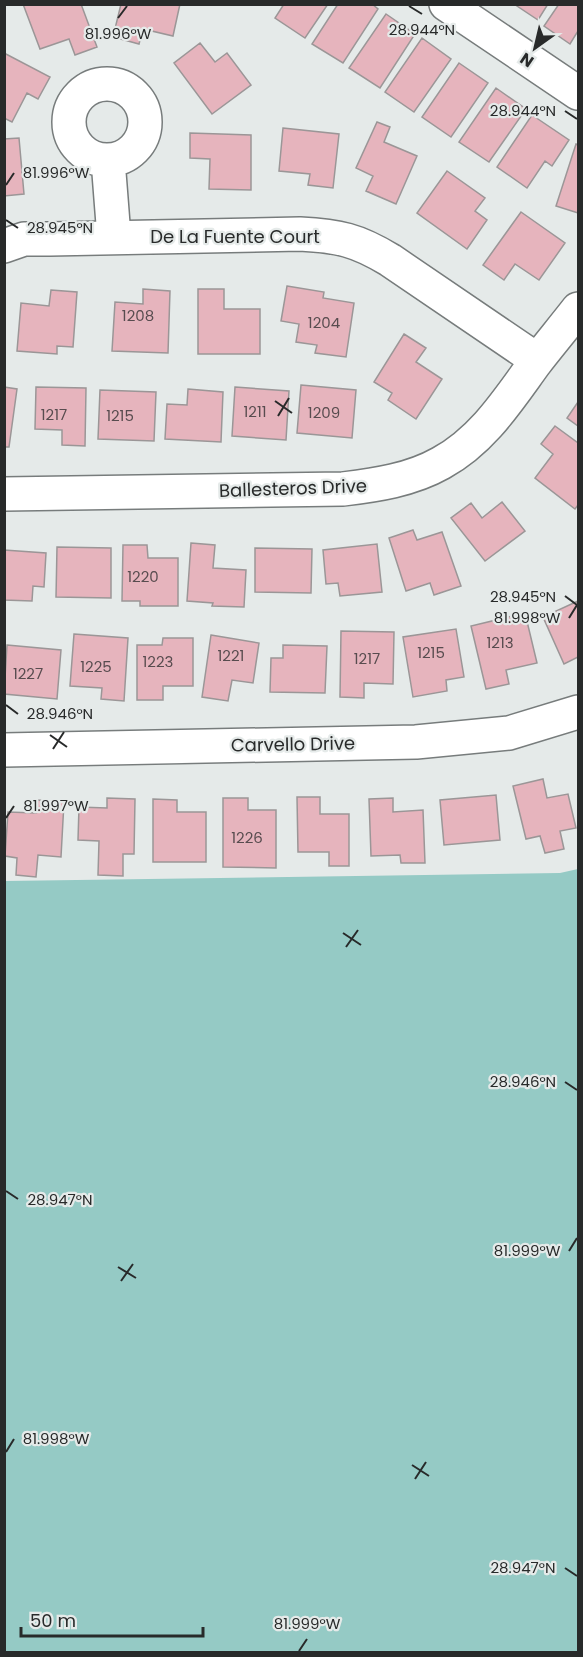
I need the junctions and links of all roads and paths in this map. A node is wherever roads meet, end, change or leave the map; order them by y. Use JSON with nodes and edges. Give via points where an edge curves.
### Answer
{"nodes":[{"id":1,"x":446,"y":4,"type":"edge"},
{"id":2,"x":579,"y":93,"type":"edge"},
{"id":3,"x":108,"y":160,"type":"dead end"},
{"id":4,"x":114,"y":237,"type":"junction"},
{"id":5,"x":4,"y":246,"type":"edge"},
{"id":6,"x":579,"y":309,"type":"edge"},
{"id":7,"x":537,"y":360,"type":"junction"},
{"id":8,"x":4,"y":494,"type":"edge"},
{"id":9,"x":579,"y":712,"type":"edge"},
{"id":10,"x":4,"y":750,"type":"edge"}],
"edges":[{"from":1,"to":2,"type":"street"},
{"from":3,"to":4,"type":"street"},
{"from":4,"to":5,"type":"street","name":"De La Fuente Court","via":[[24,239]]},
{"from":4,"to":7,"type":"street","name":"De La Fuente Court","via":[[300,234],[349,239],[390,260]]},
{"from":6,"to":7,"type":"street","name":"Ballesteros Drive"},
{"from":7,"to":8,"type":"street","name":"Ballesteros Drive","via":[[493,421],[467,446],[441,464],[381,484],[343,489]]},
{"from":9,"to":10,"type":"street","name":"Carvello Drive","via":[[509,733],[416,742]]}]}
